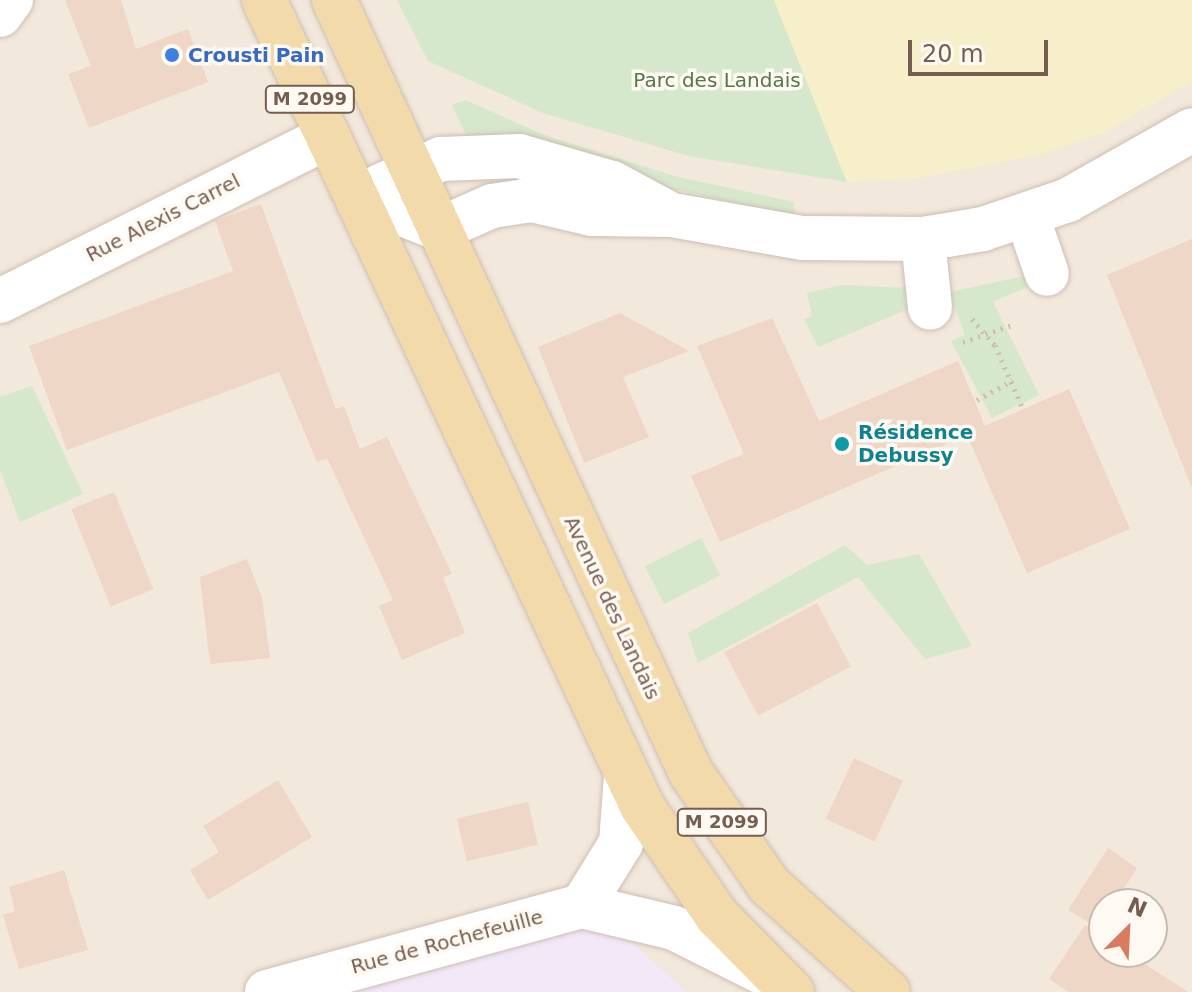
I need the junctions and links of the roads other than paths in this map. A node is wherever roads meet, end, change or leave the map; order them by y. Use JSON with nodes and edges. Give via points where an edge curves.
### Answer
{"nodes":[{"id":1,"x":11,"y":0,"type":"edge"},
{"id":2,"x":264,"y":0,"type":"edge"},
{"id":3,"x":334,"y":0,"type":"edge"},
{"id":4,"x":0,"y":15,"type":"edge"},
{"id":5,"x":1192,"y":130,"type":"edge"},
{"id":6,"x":327,"y":137,"type":"junction"},
{"id":7,"x":412,"y":172,"type":"junction"},
{"id":8,"x":357,"y":196,"type":"junction"},
{"id":9,"x":672,"y":215,"type":"junction"},
{"id":10,"x":1027,"y":216,"type":"junction"},
{"id":11,"x":440,"y":229,"type":"junction"},
{"id":12,"x":923,"y":239,"type":"junction"},
{"id":13,"x":1047,"y":274,"type":"dead end"},
{"id":14,"x":0,"y":301,"type":"edge"},
{"id":15,"x":930,"y":303,"type":"road end"},
{"id":16,"x":626,"y":775,"type":"junction"},
{"id":17,"x":582,"y":906,"type":"junction"},
{"id":18,"x":785,"y":986,"type":"edge"},
{"id":19,"x":267,"y":992,"type":"edge"},
{"id":20,"x":888,"y":992,"type":"edge"}],
"edges":[{"from":1,"to":4,"type":"street"},
{"from":2,"to":6,"type":"main road","number":"M 2099"},
{"from":3,"to":7,"type":"main road","number":"M 2099"},
{"from":5,"to":10,"type":"street"},
{"from":6,"to":8,"type":"main road","number":"M 2099"},
{"from":6,"to":14,"type":"street","name":"Rue Alexis Carrel"},
{"from":7,"to":8,"type":"street"},
{"from":7,"to":9,"type":"street","via":[[441,159],[519,156],[612,183]]},
{"from":7,"to":11,"type":"main road","name":"Avenue des Landais","number":"M 2099"},
{"from":8,"to":11,"type":"street"},
{"from":8,"to":16,"type":"main road","number":"M 2099"},
{"from":9,"to":11,"type":"street","via":[[592,214],[532,200],[492,206]]},
{"from":9,"to":12,"type":"street","via":[[803,238]]},
{"from":10,"to":12,"type":"street"},
{"from":10,"to":13,"type":"street"},
{"from":11,"to":20,"type":"main road","name":"Avenue des Landais","number":"M 2099","via":[[691,773],[769,885]]},
{"from":12,"to":15,"type":"street"},
{"from":16,"to":17,"type":"street","via":[[621,843]]},
{"from":16,"to":18,"type":"main road","number":"M 2099","via":[[691,882]]},
{"from":17,"to":18,"type":"street","name":"Rue de Rochefeuille","via":[[674,928]]},
{"from":17,"to":19,"type":"street","name":"Rue de Rochefeuille"}]}
